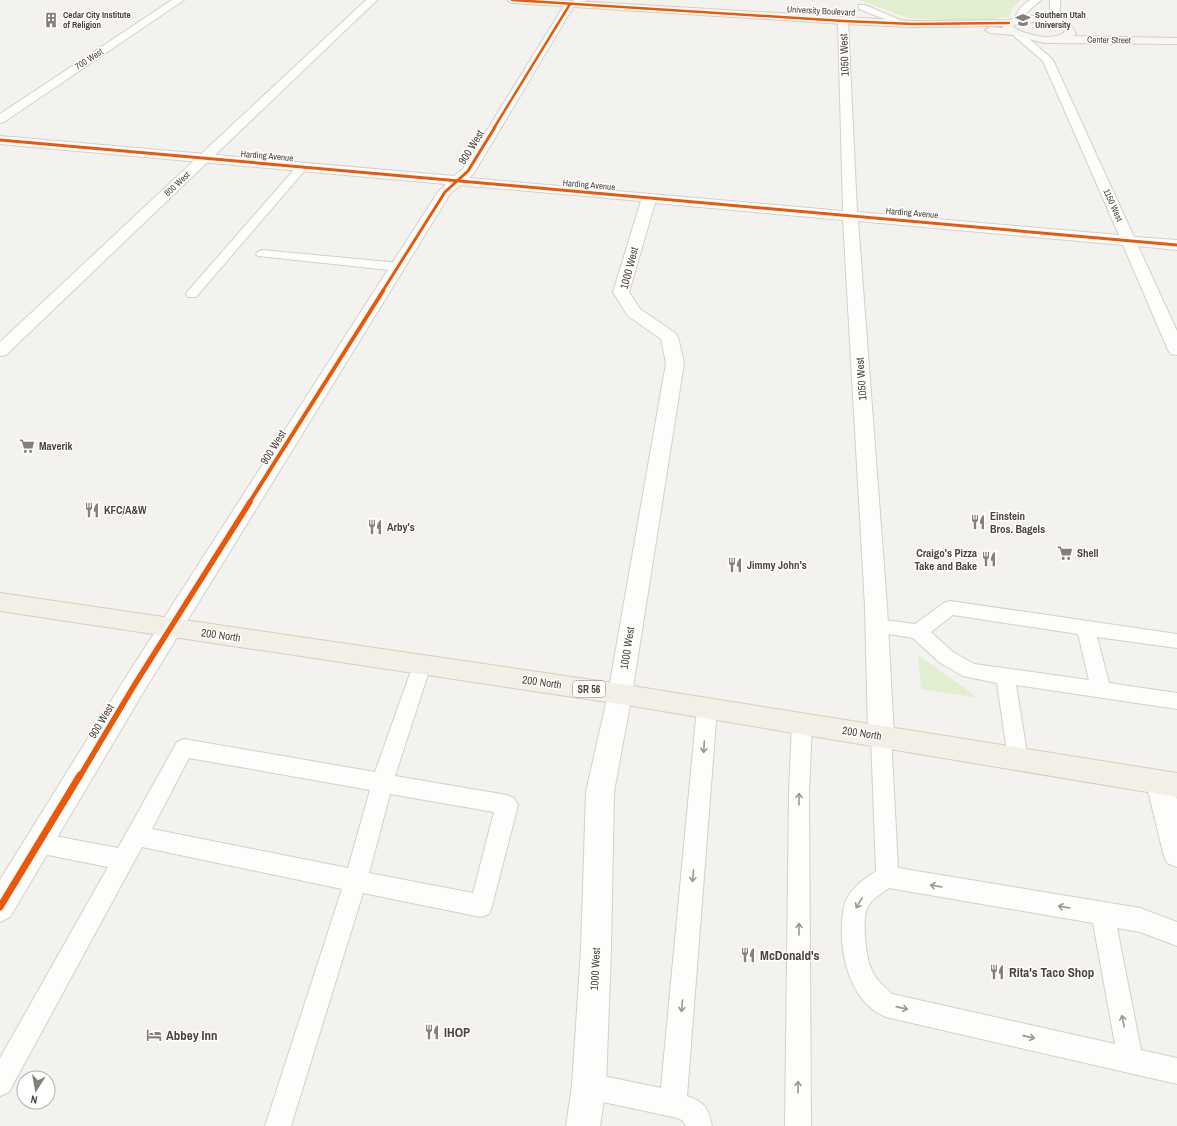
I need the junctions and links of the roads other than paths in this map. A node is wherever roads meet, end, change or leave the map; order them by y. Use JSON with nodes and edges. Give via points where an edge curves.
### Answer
{"nodes":[{"id":1,"x":180,"y":0,"type":"edge"},
{"id":2,"x":372,"y":0,"type":"edge"},
{"id":3,"x":512,"y":0,"type":"edge"},
{"id":4,"x":1036,"y":0,"type":"edge"},
{"id":5,"x":1055,"y":0,"type":"edge"},
{"id":6,"x":577,"y":2,"type":"edge"},
{"id":7,"x":862,"y":7,"type":"dead end"},
{"id":8,"x":843,"y":21,"type":"junction"},
{"id":9,"x":1014,"y":21,"type":"junction"},
{"id":10,"x":908,"y":24,"type":"junction"},
{"id":11,"x":1063,"y":25,"type":"junction"},
{"id":12,"x":1017,"y":34,"type":"junction"},
{"id":13,"x":1057,"y":39,"type":"junction"},
{"id":14,"x":1157,"y":40,"type":"junction"},
{"id":15,"x":1177,"y":41,"type":"edge"},
{"id":16,"x":1048,"y":60,"type":"junction"},
{"id":17,"x":0,"y":119,"type":"edge"},
{"id":18,"x":0,"y":140,"type":"edge"},
{"id":19,"x":204,"y":158,"type":"junction"},
{"id":20,"x":302,"y":168,"type":"junction"},
{"id":21,"x":458,"y":181,"type":"junction"},
{"id":22,"x":649,"y":198,"type":"junction"},
{"id":23,"x":850,"y":216,"type":"junction"},
{"id":24,"x":1129,"y":241,"type":"junction"},
{"id":25,"x":1177,"y":245,"type":"edge"},
{"id":26,"x":262,"y":254,"type":"dead end"},
{"id":27,"x":399,"y":267,"type":"junction"},
{"id":28,"x":192,"y":294,"type":"dead end"},
{"id":29,"x":1177,"y":350,"type":"edge"},
{"id":30,"x":0,"y":351,"type":"edge"},
{"id":31,"x":0,"y":602,"type":"edge"},
{"id":32,"x":877,"y":626,"type":"junction"},
{"id":33,"x":171,"y":628,"type":"junction"},
{"id":34,"x":1086,"y":628,"type":"junction"},
{"id":35,"x":918,"y":632,"type":"junction"},
{"id":36,"x":1177,"y":641,"type":"edge"},
{"id":37,"x":422,"y":665,"type":"junction"},
{"id":38,"x":1005,"y":676,"type":"junction"},
{"id":39,"x":1101,"y":690,"type":"junction"},
{"id":40,"x":620,"y":694,"type":"junction"},
{"id":41,"x":1177,"y":701,"type":"edge"},
{"id":42,"x":707,"y":708,"type":"junction"},
{"id":43,"x":802,"y":724,"type":"junction"},
{"id":44,"x":880,"y":736,"type":"junction"},
{"id":45,"x":1018,"y":759,"type":"junction"},
{"id":46,"x":382,"y":783,"type":"junction"},
{"id":47,"x":1168,"y":784,"type":"edge"},
{"id":48,"x":137,"y":836,"type":"junction"},
{"id":49,"x":38,"y":843,"type":"junction"},
{"id":50,"x":1177,"y":853,"type":"edge"},
{"id":51,"x":123,"y":860,"type":"junction"},
{"id":52,"x":887,"y":877,"type":"junction"},
{"id":53,"x":356,"y":881,"type":"junction"},
{"id":54,"x":0,"y":906,"type":"edge"},
{"id":55,"x":1103,"y":914,"type":"junction"},
{"id":56,"x":1177,"y":934,"type":"edge"},
{"id":57,"x":1130,"y":1059,"type":"junction"},
{"id":58,"x":1177,"y":1071,"type":"edge"},
{"id":59,"x":0,"y":1083,"type":"edge"},
{"id":60,"x":589,"y":1086,"type":"junction"},
{"id":61,"x":673,"y":1104,"type":"junction"},
{"id":62,"x":278,"y":1126,"type":"edge"},
{"id":63,"x":582,"y":1126,"type":"edge"},
{"id":64,"x":699,"y":1126,"type":"edge"},
{"id":65,"x":798,"y":1126,"type":"edge"}],
"edges":[{"from":1,"to":17,"type":"street","name":"700 West"},
{"from":2,"to":19,"type":"street","name":"800 West"},
{"from":3,"to":6,"type":"main road","name":"University Boulevard"},
{"from":4,"to":9,"type":"street"},
{"from":5,"to":11,"type":"street","via":[[1055,15]]},
{"from":6,"to":8,"type":"main road","name":"University Boulevard"},
{"from":6,"to":21,"type":"street","name":"900 West","via":[[468,171]]},
{"from":7,"to":10,"type":"lane"},
{"from":8,"to":10,"type":"main road","name":"University Boulevard"},
{"from":8,"to":23,"type":"street","name":"1050 West"},
{"from":9,"to":10,"type":"main road","name":"University Boulevard"},
{"from":9,"to":11,"type":"main road","name":"Center Street","via":[[1038,19]]},
{"from":9,"to":12,"type":"main road","via":[[1008,28]]},
{"from":10,"to":12,"type":"main road","name":"University Boulevard"},
{"from":11,"to":13,"type":"main road","via":[[1071,33]]},
{"from":11,"to":14,"type":"main road","name":"Center Street"},
{"from":12,"to":13,"type":"main road","name":"Center Street"},
{"from":12,"to":16,"type":"street","name":"1150 West"},
{"from":13,"to":14,"type":"main road","name":"Center Street"},
{"from":13,"to":16,"type":"street"},
{"from":14,"to":15,"type":"main road","name":"Center Street"},
{"from":16,"to":24,"type":"street","name":"1150 West"},
{"from":18,"to":19,"type":"street","name":"Harding Avenue"},
{"from":19,"to":20,"type":"street","name":"Harding Avenue"},
{"from":19,"to":30,"type":"street","name":"800 West"},
{"from":20,"to":21,"type":"street","name":"Harding Avenue"},
{"from":20,"to":28,"type":"lane"},
{"from":21,"to":22,"type":"street","name":"Harding Avenue"},
{"from":21,"to":27,"type":"street","name":"900 West","via":[[445,192]]},
{"from":22,"to":23,"type":"street","name":"Harding Avenue"},
{"from":22,"to":40,"type":"street","name":"1000 West","via":[[621,292],[634,312],[669,337],[675,363]]},
{"from":23,"to":24,"type":"street","name":"Harding Avenue"},
{"from":23,"to":32,"type":"street","name":"1050 West"},
{"from":24,"to":25,"type":"street","name":"Harding Avenue"},
{"from":24,"to":29,"type":"street","name":"1150 West"},
{"from":26,"to":27,"type":"lane"},
{"from":27,"to":33,"type":"street","name":"900 West"},
{"from":31,"to":33,"type":"main road","name":"200 North","number":"SR 56"},
{"from":32,"to":35,"type":"lane"},
{"from":32,"to":44,"type":"street","name":"1050 West"},
{"from":33,"to":37,"type":"main road","name":"200 North","number":"SR 56"},
{"from":33,"to":49,"type":"street","name":"900 West"},
{"from":34,"to":35,"type":"lane","via":[[950,608]]},
{"from":34,"to":36,"type":"lane"},
{"from":34,"to":39,"type":"lane"},
{"from":35,"to":38,"type":"lane","via":[[946,657],[970,671]]},
{"from":37,"to":40,"type":"main road","name":"200 North","number":"SR 56"},
{"from":37,"to":46,"type":"lane"},
{"from":38,"to":39,"type":"lane"},
{"from":38,"to":45,"type":"lane"},
{"from":39,"to":41,"type":"lane"},
{"from":40,"to":42,"type":"main road","name":"200 North","number":"SR 56"},
{"from":40,"to":60,"type":"street","name":"1000 West","via":[[600,792]]},
{"from":42,"to":43,"type":"main road","name":"200 North","number":"SR 56"},
{"from":42,"to":61,"type":"lane","one_way":true},
{"from":43,"to":44,"type":"main road","name":"200 North","number":"SR 56"},
{"from":65,"to":43,"type":"lane","one_way":true,"via":[[799,800]]},
{"from":44,"to":45,"type":"main road","name":"200 North","number":"SR 56"},
{"from":44,"to":52,"type":"lane"},
{"from":45,"to":47,"type":"main road","name":"200 North","number":"SR 56"},
{"from":46,"to":48,"type":"lane","via":[[184,748]]},
{"from":46,"to":53,"type":"lane"},
{"from":46,"to":53,"type":"lane","via":[[507,805],[481,906]]},
{"from":47,"to":50,"type":"street"},
{"from":48,"to":51,"type":"lane"},
{"from":48,"to":53,"type":"lane"},
{"from":49,"to":51,"type":"lane"},
{"from":49,"to":54,"type":"street","name":"900 West"},
{"from":51,"to":59,"type":"lane"},
{"from":55,"to":52,"type":"lane","one_way":true},
{"from":52,"to":57,"type":"lane","one_way":true,"via":[[868,889],[855,906],[853,936],[859,971],[870,990],[886,1005]]},
{"from":53,"to":62,"type":"lane"},
{"from":55,"to":56,"type":"lane","via":[[1140,920]]},
{"from":57,"to":55,"type":"lane","one_way":true},
{"from":57,"to":58,"type":"lane"},
{"from":60,"to":61,"type":"lane"},
{"from":60,"to":63,"type":"street","name":"1000 West"},
{"from":61,"to":64,"type":"lane","via":[[698,1116]]}]}
